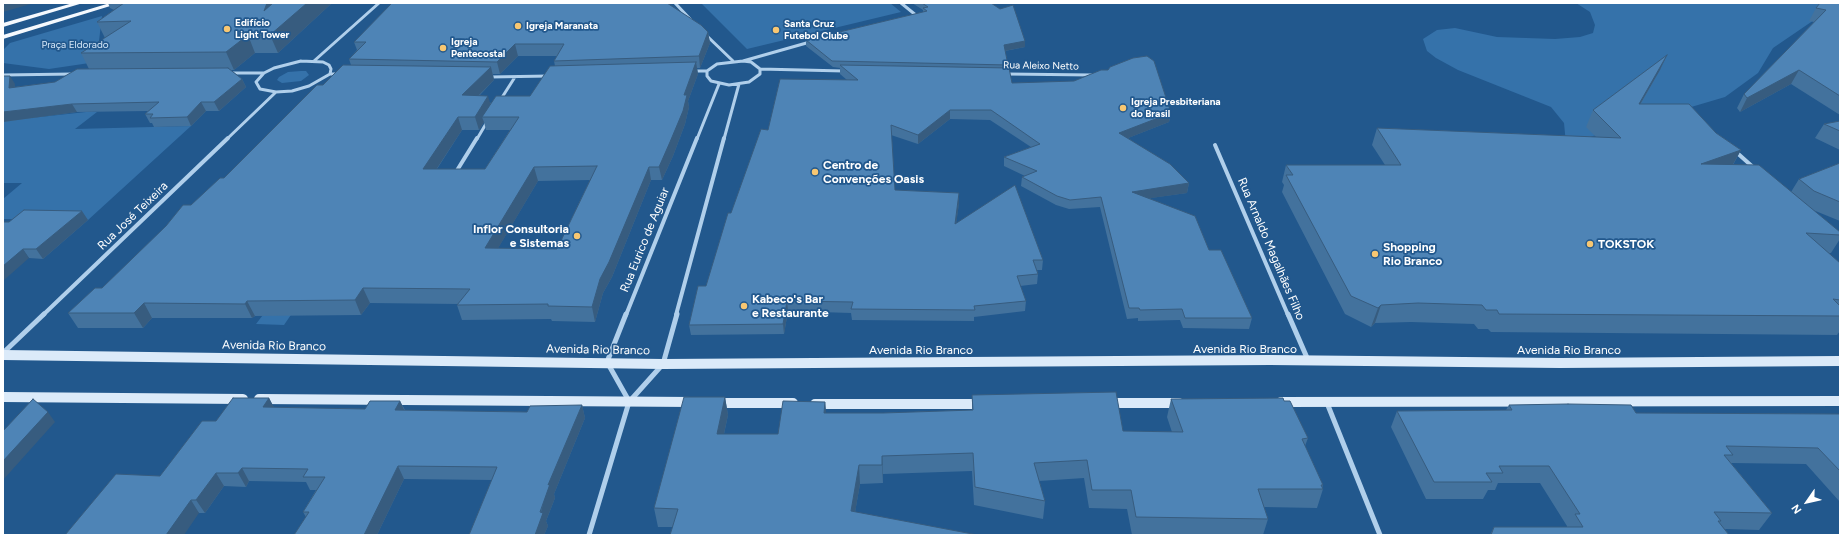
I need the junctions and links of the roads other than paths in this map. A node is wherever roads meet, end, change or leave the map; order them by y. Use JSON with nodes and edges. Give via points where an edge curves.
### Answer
{"nodes":[{"id":1,"x":80,"y":3,"type":"edge"},
{"id":2,"x":116,"y":3,"type":"edge"},
{"id":3,"x":379,"y":3,"type":"edge"},
{"id":4,"x":675,"y":3,"type":"edge"},
{"id":5,"x":901,"y":3,"type":"edge"},
{"id":6,"x":910,"y":18,"type":"edge"},
{"id":7,"x":5,"y":25,"type":"edge"},
{"id":8,"x":697,"y":26,"type":"edge"},
{"id":9,"x":702,"y":32,"type":"edge"},
{"id":10,"x":3,"y":37,"type":"edge"},
{"id":11,"x":812,"y":42,"type":"edge"},
{"id":12,"x":314,"y":61,"type":"junction"},
{"id":13,"x":733,"y":61,"type":"junction"},
{"id":14,"x":743,"y":61,"type":"junction"},
{"id":15,"x":760,"y":69,"type":"junction"},
{"id":16,"x":707,"y":71,"type":"junction"},
{"id":17,"x":847,"y":71,"type":"edge"},
{"id":18,"x":692,"y":72,"type":"edge"},
{"id":19,"x":224,"y":73,"type":"edge"},
{"id":20,"x":264,"y":73,"type":"junction"},
{"id":21,"x":3,"y":74,"type":"edge"},
{"id":22,"x":75,"y":74,"type":"edge"},
{"id":23,"x":330,"y":74,"type":"junction"},
{"id":24,"x":345,"y":74,"type":"edge"},
{"id":25,"x":1004,"y":74,"type":"edge"},
{"id":26,"x":1098,"y":75,"type":"edge"},
{"id":27,"x":484,"y":76,"type":"edge"},
{"id":28,"x":554,"y":76,"type":"edge"},
{"id":29,"x":515,"y":77,"type":"junction"},
{"id":30,"x":720,"y":84,"type":"junction"},
{"id":31,"x":739,"y":84,"type":"junction"},
{"id":32,"x":276,"y":92,"type":"junction"},
{"id":33,"x":499,"y":103,"type":"edge"},
{"id":34,"x":491,"y":116,"type":"edge"},
{"id":35,"x":1215,"y":145,"type":"dead end"},
{"id":36,"x":1733,"y":149,"type":"edge"},
{"id":37,"x":1757,"y":170,"type":"edge"},
{"id":38,"x":455,"y":174,"type":"edge"},
{"id":39,"x":3,"y":354,"type":"edge"},
{"id":40,"x":1308,"y":361,"type":"junction"},
{"id":41,"x":1840,"y":361,"type":"edge"},
{"id":42,"x":607,"y":362,"type":"junction"},
{"id":43,"x":664,"y":364,"type":"junction"},
{"id":44,"x":3,"y":397,"type":"edge"},
{"id":45,"x":1840,"y":401,"type":"edge"},
{"id":46,"x":629,"y":402,"type":"junction"},
{"id":47,"x":1271,"y":402,"type":"edge"},
{"id":48,"x":1327,"y":402,"type":"junction"},
{"id":49,"x":1191,"y":403,"type":"edge"},
{"id":50,"x":993,"y":404,"type":"edge"},
{"id":51,"x":1096,"y":404,"type":"edge"},
{"id":52,"x":589,"y":535,"type":"edge"},
{"id":53,"x":1380,"y":535,"type":"edge"}],
"edges":[{"from":1,"to":7,"type":"main road"},
{"from":2,"to":10,"type":"main road"},
{"from":3,"to":12,"type":"street"},
{"from":4,"to":8,"type":"street"},
{"from":5,"to":6,"type":"street","via":[[918,16]]},
{"from":9,"to":13,"type":"street"},
{"from":11,"to":14,"type":"street"},
{"from":12,"to":20,"type":"street","via":[[287,64]]},
{"from":12,"to":23,"type":"street","via":[[329,65]]},
{"from":13,"to":14,"type":"street"},
{"from":13,"to":16,"type":"street","via":[[717,64]]},
{"from":14,"to":15,"type":"street","via":[[751,62]]},
{"from":15,"to":17,"type":"street"},
{"from":15,"to":31,"type":"street","via":[[760,74],[756,78]]},
{"from":16,"to":18,"type":"street"},
{"from":16,"to":30,"type":"street","via":[[706,76]]},
{"from":19,"to":20,"type":"street"},
{"from":20,"to":32,"type":"street","via":[[256,82],[260,89]]},
{"from":21,"to":22,"type":"street"},
{"from":23,"to":24,"type":"street"},
{"from":23,"to":32,"type":"street","via":[[309,86]]},
{"from":25,"to":26,"type":"street","name":"Rua Aleixo Netto"},
{"from":27,"to":29,"type":"street"},
{"from":28,"to":29,"type":"street"},
{"from":29,"to":33,"type":"street"},
{"from":30,"to":31,"type":"street"},
{"from":30,"to":42,"type":"street","name":"Rua Eurico de Aguiar"},
{"from":31,"to":43,"type":"street"},
{"from":32,"to":39,"type":"street","name":"Rua José Teixeira"},
{"from":34,"to":38,"type":"street"},
{"from":35,"to":40,"type":"street","name":"Rua Arnaldo Magalhães Filho"},
{"from":36,"to":37,"type":"street"},
{"from":39,"to":42,"type":"street","name":"Avenida Rio Branco"},
{"from":40,"to":41,"type":"street","name":"Avenida Rio Branco"},
{"from":40,"to":43,"type":"street","name":"Avenida Rio Branco"},
{"from":42,"to":43,"type":"street","name":"Avenida Rio Branco"},
{"from":42,"to":46,"type":"street"},
{"from":43,"to":46,"type":"street"},
{"from":44,"to":46,"type":"street"},
{"from":45,"to":48,"type":"street"},
{"from":46,"to":50,"type":"street"},
{"from":46,"to":52,"type":"street"},
{"from":47,"to":48,"type":"street"},
{"from":48,"to":53,"type":"street"},
{"from":49,"to":51,"type":"street"}]}
